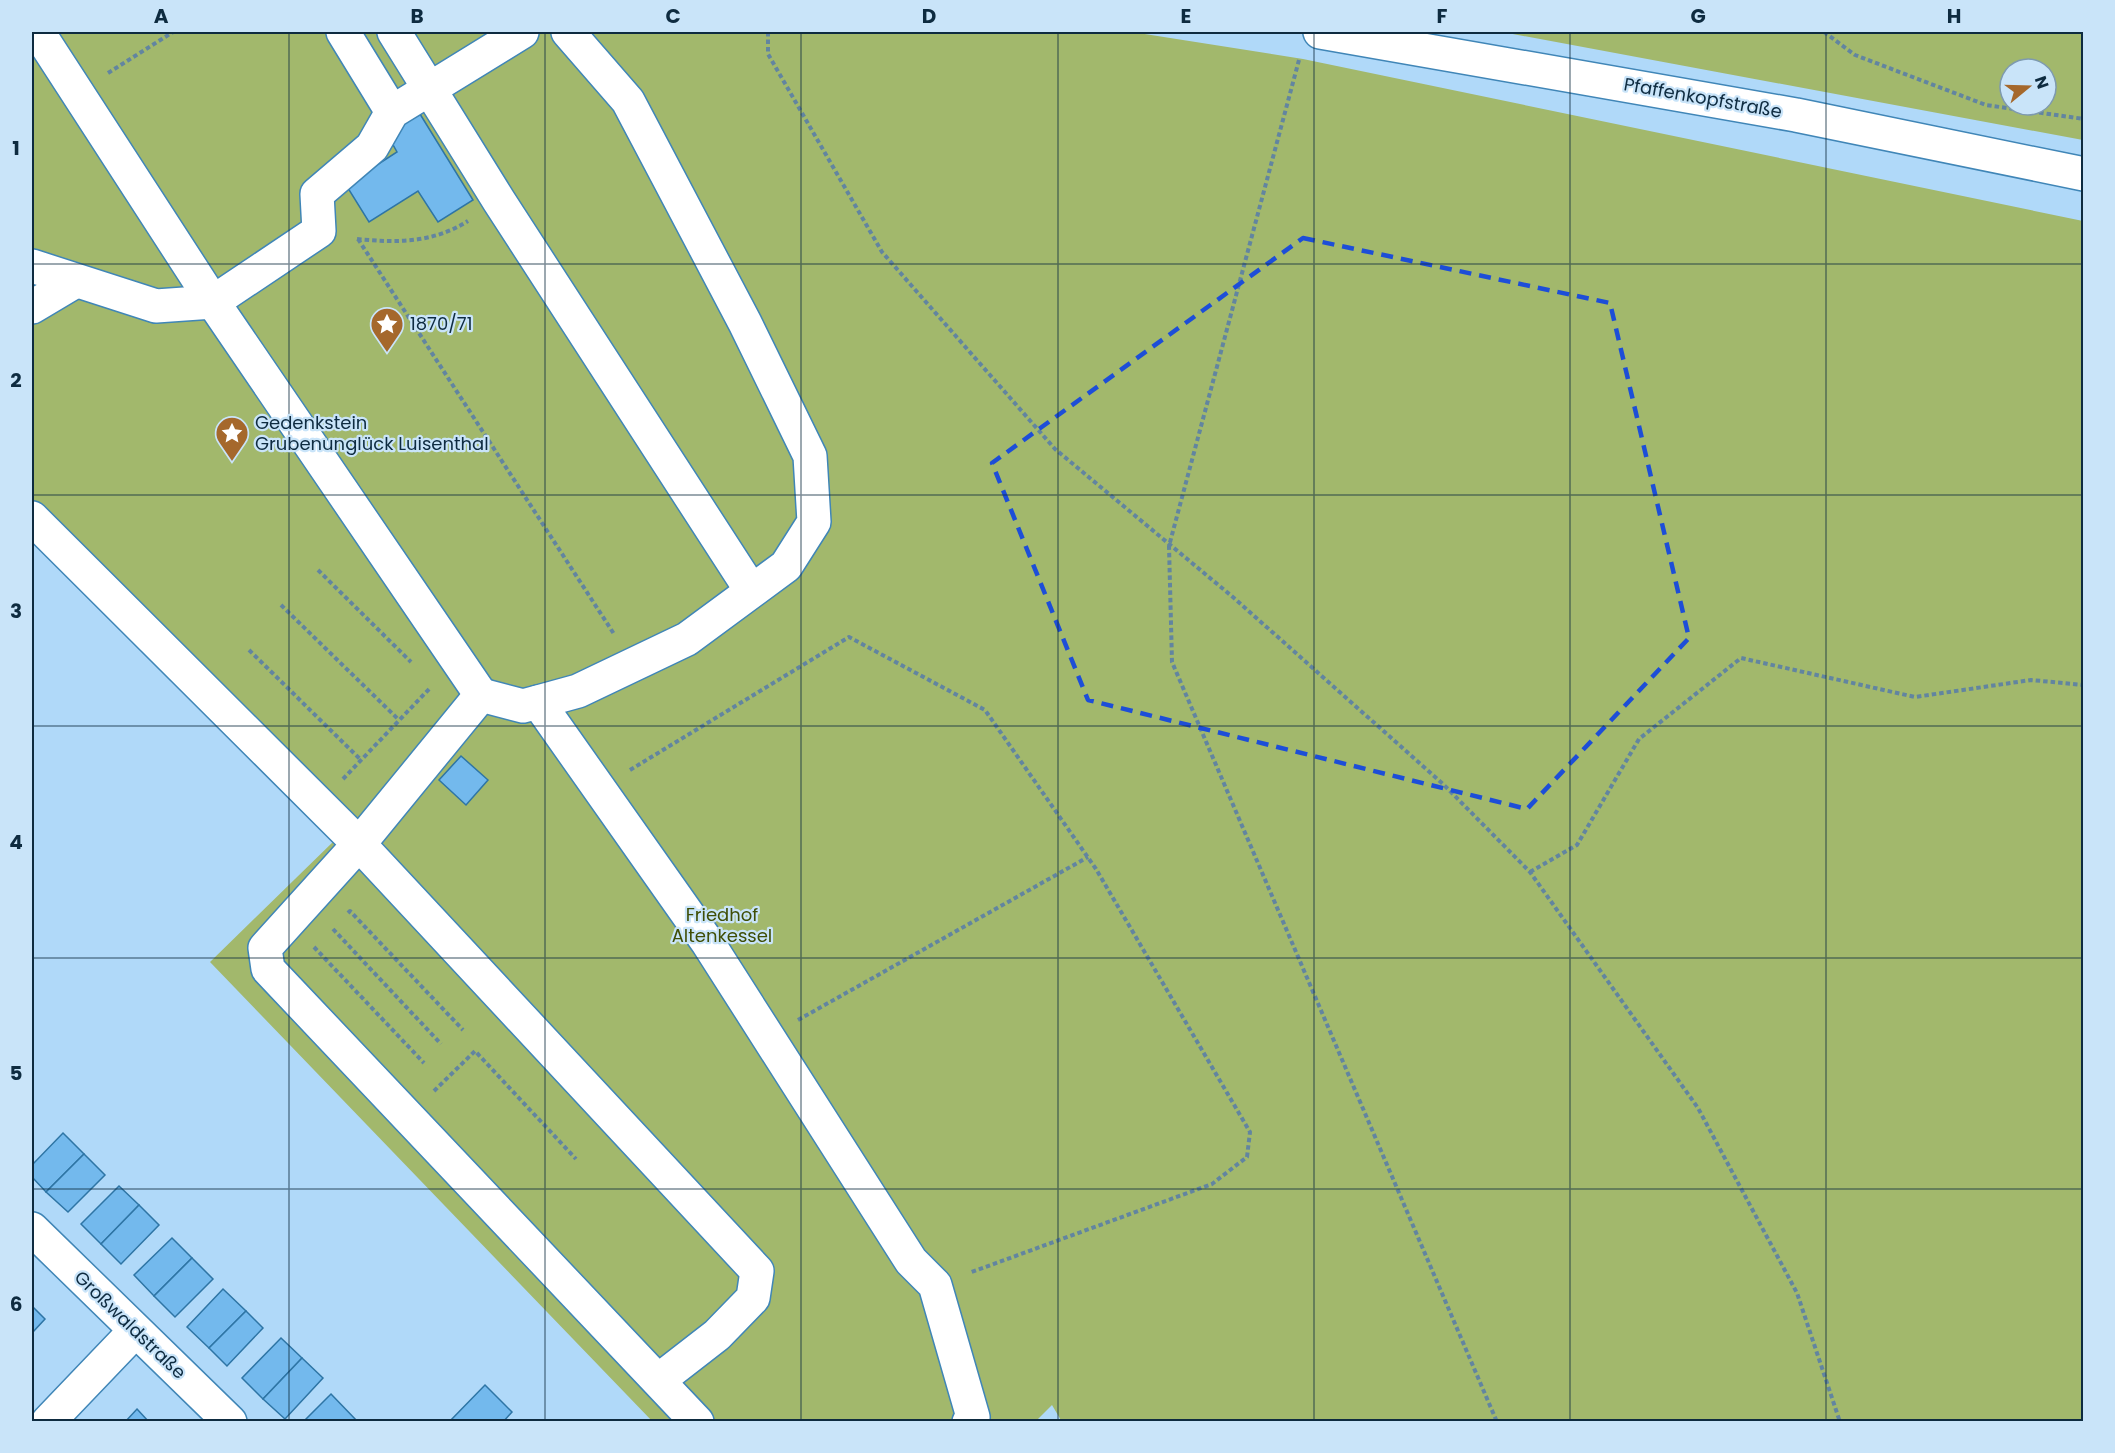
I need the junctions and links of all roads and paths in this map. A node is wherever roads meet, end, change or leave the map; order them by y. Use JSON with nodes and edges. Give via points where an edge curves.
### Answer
{"nodes":[{"id":1,"x":38,"y":32,"type":"edge"},
{"id":2,"x":173,"y":32,"type":"edge"},
{"id":3,"x":343,"y":32,"type":"edge"},
{"id":4,"x":394,"y":32,"type":"edge"},
{"id":5,"x":522,"y":32,"type":"edge"},
{"id":6,"x":568,"y":32,"type":"edge"},
{"id":7,"x":768,"y":32,"type":"edge"},
{"id":8,"x":1824,"y":32,"type":"edge"},
{"id":9,"x":1310,"y":43,"type":"edge"},
{"id":10,"x":430,"y":89,"type":"junction"},
{"id":11,"x":78,"y":92,"type":"junction"},
{"id":12,"x":392,"y":111,"type":"junction"},
{"id":13,"x":2084,"y":119,"type":"edge"},
{"id":14,"x":2084,"y":174,"type":"edge"},
{"id":15,"x":499,"y":201,"type":"junction"},
{"id":16,"x":319,"y":231,"type":"junction"},
{"id":17,"x":358,"y":239,"type":"junction"},
{"id":18,"x":32,"y":266,"type":"edge"},
{"id":19,"x":74,"y":282,"type":"junction"},
{"id":20,"x":213,"y":302,"type":"junction"},
{"id":21,"x":32,"y":307,"type":"edge"},
{"id":22,"x":32,"y":518,"type":"edge"},
{"id":23,"x":1169,"y":546,"type":"junction"},
{"id":24,"x":318,"y":570,"type":"dead end"},
{"id":25,"x":752,"y":590,"type":"junction"},
{"id":26,"x":281,"y":605,"type":"dead end"},
{"id":27,"x":249,"y":650,"type":"dead end"},
{"id":28,"x":456,"y":660,"type":"junction"},
{"id":29,"x":634,"y":664,"type":"junction"},
{"id":30,"x":417,"y":668,"type":"dead end"},
{"id":31,"x":2084,"y":685,"type":"edge"},
{"id":32,"x":481,"y":695,"type":"junction"},
{"id":33,"x":538,"y":702,"type":"junction"},
{"id":34,"x":399,"y":720,"type":"junction"},
{"id":35,"x":361,"y":760,"type":"junction"},
{"id":36,"x":599,"y":789,"type":"junction"},
{"id":37,"x":318,"y":804,"type":"junction"},
{"id":38,"x":359,"y":844,"type":"junction"},
{"id":39,"x":1088,"y":857,"type":"junction"},
{"id":40,"x":1530,"y":872,"type":"junction"},
{"id":41,"x":344,"y":916,"type":"dead end"},
{"id":42,"x":338,"y":922,"type":"dead end"},
{"id":43,"x":332,"y":928,"type":"junction"},
{"id":44,"x":326,"y":934,"type":"dead end"},
{"id":45,"x":320,"y":940,"type":"dead end"},
{"id":46,"x":313,"y":946,"type":"junction"},
{"id":47,"x":278,"y":981,"type":"junction"},
{"id":48,"x":463,"y":1030,"type":"dead end"},
{"id":49,"x":768,"y":1037,"type":"junction"},
{"id":50,"x":441,"y":1044,"type":"dead end"},
{"id":51,"x":424,"y":1063,"type":"dead end"},
{"id":52,"x":407,"y":1117,"type":"junction"},
{"id":53,"x":576,"y":1159,"type":"dead end"},
{"id":54,"x":32,"y":1228,"type":"edge"},
{"id":55,"x":935,"y":1285,"type":"junction"},
{"id":56,"x":135,"y":1331,"type":"junction"},
{"id":57,"x":659,"y":1380,"type":"junction"},
{"id":58,"x":48,"y":1422,"type":"edge"},
{"id":59,"x":230,"y":1422,"type":"edge"},
{"id":60,"x":697,"y":1422,"type":"edge"},
{"id":61,"x":969,"y":1422,"type":"edge"},
{"id":62,"x":1497,"y":1422,"type":"edge"},
{"id":63,"x":1840,"y":1422,"type":"edge"}],
"edges":[{"from":1,"to":11,"type":"street"},
{"from":2,"to":11,"type":"path"},
{"from":3,"to":12,"type":"street"},
{"from":4,"to":10,"type":"street"},
{"from":5,"to":10,"type":"street"},
{"from":6,"to":25,"type":"street","via":[[628,101],[745,322],[810,456],[814,522],[786,566]]},
{"from":7,"to":23,"type":"path","via":[[768,54],[882,252],[1055,449]]},
{"from":8,"to":13,"type":"path","via":[[1855,55],[1986,105]]},
{"from":9,"to":14,"type":"street","name":"Pfaffenkopfstraße","via":[[1796,115]]},
{"from":9,"to":23,"type":"path"},
{"from":10,"to":12,"type":"street"},
{"from":10,"to":15,"type":"street"},
{"from":11,"to":20,"type":"street"},
{"from":12,"to":16,"type":"street","via":[[372,147],[317,194]]},
{"from":15,"to":17,"type":"path","via":[[457,228],[412,242]]},
{"from":15,"to":25,"type":"street"},
{"from":16,"to":17,"type":"path"},
{"from":16,"to":20,"type":"street"},
{"from":17,"to":29,"type":"path"},
{"from":18,"to":19,"type":"street"},
{"from":19,"to":20,"type":"street","via":[[156,306]]},
{"from":19,"to":21,"type":"street"},
{"from":20,"to":28,"type":"street"},
{"from":22,"to":37,"type":"street"},
{"from":23,"to":40,"type":"path","via":[[1234,598],[1443,784]]},
{"from":23,"to":62,"type":"path","via":[[1172,662]]},
{"from":24,"to":30,"type":"path"},
{"from":25,"to":29,"type":"street","via":[[687,639]]},
{"from":26,"to":34,"type":"path"},
{"from":27,"to":35,"type":"path"},
{"from":28,"to":32,"type":"street"},
{"from":28,"to":34,"type":"path"},
{"from":29,"to":33,"type":"street","via":[[578,691]]},
{"from":31,"to":40,"type":"path","via":[[2031,680],[1915,697],[1741,658],[1639,740],[1577,845]]},
{"from":32,"to":33,"type":"street","via":[[523,706]]},
{"from":32,"to":38,"type":"street"},
{"from":33,"to":36,"type":"street"},
{"from":34,"to":35,"type":"path"},
{"from":35,"to":37,"type":"path"},
{"from":36,"to":39,"type":"path","via":[[849,637],[985,710]]},
{"from":36,"to":49,"type":"street","via":[[708,943]]},
{"from":37,"to":38,"type":"street"},
{"from":38,"to":47,"type":"street","via":[[265,948],[268,969]]},
{"from":38,"to":57,"type":"street","via":[[757,1271],[753,1298],[717,1335]]},
{"from":39,"to":49,"type":"path"},
{"from":39,"to":55,"type":"path","via":[[1250,1132],[1247,1157],[1212,1184]]},
{"from":40,"to":63,"type":"path","via":[[1698,1108],[1797,1293]]},
{"from":41,"to":48,"type":"path","via":[[350,911]]},
{"from":42,"to":43,"type":"path"},
{"from":43,"to":44,"type":"path"},
{"from":43,"to":50,"type":"path"},
{"from":45,"to":46,"type":"path"},
{"from":46,"to":47,"type":"path"},
{"from":46,"to":51,"type":"path"},
{"from":47,"to":52,"type":"street"},
{"from":49,"to":55,"type":"street","via":[[910,1261]]},
{"from":52,"to":53,"type":"path","via":[[475,1051]]},
{"from":52,"to":57,"type":"street"},
{"from":54,"to":56,"type":"street","name":"Großwaldstraße"},
{"from":55,"to":61,"type":"street","via":[[972,1417]]},
{"from":56,"to":58,"type":"street"},
{"from":56,"to":59,"type":"street","name":"Großwaldstraße"},
{"from":57,"to":60,"type":"street"}]}
